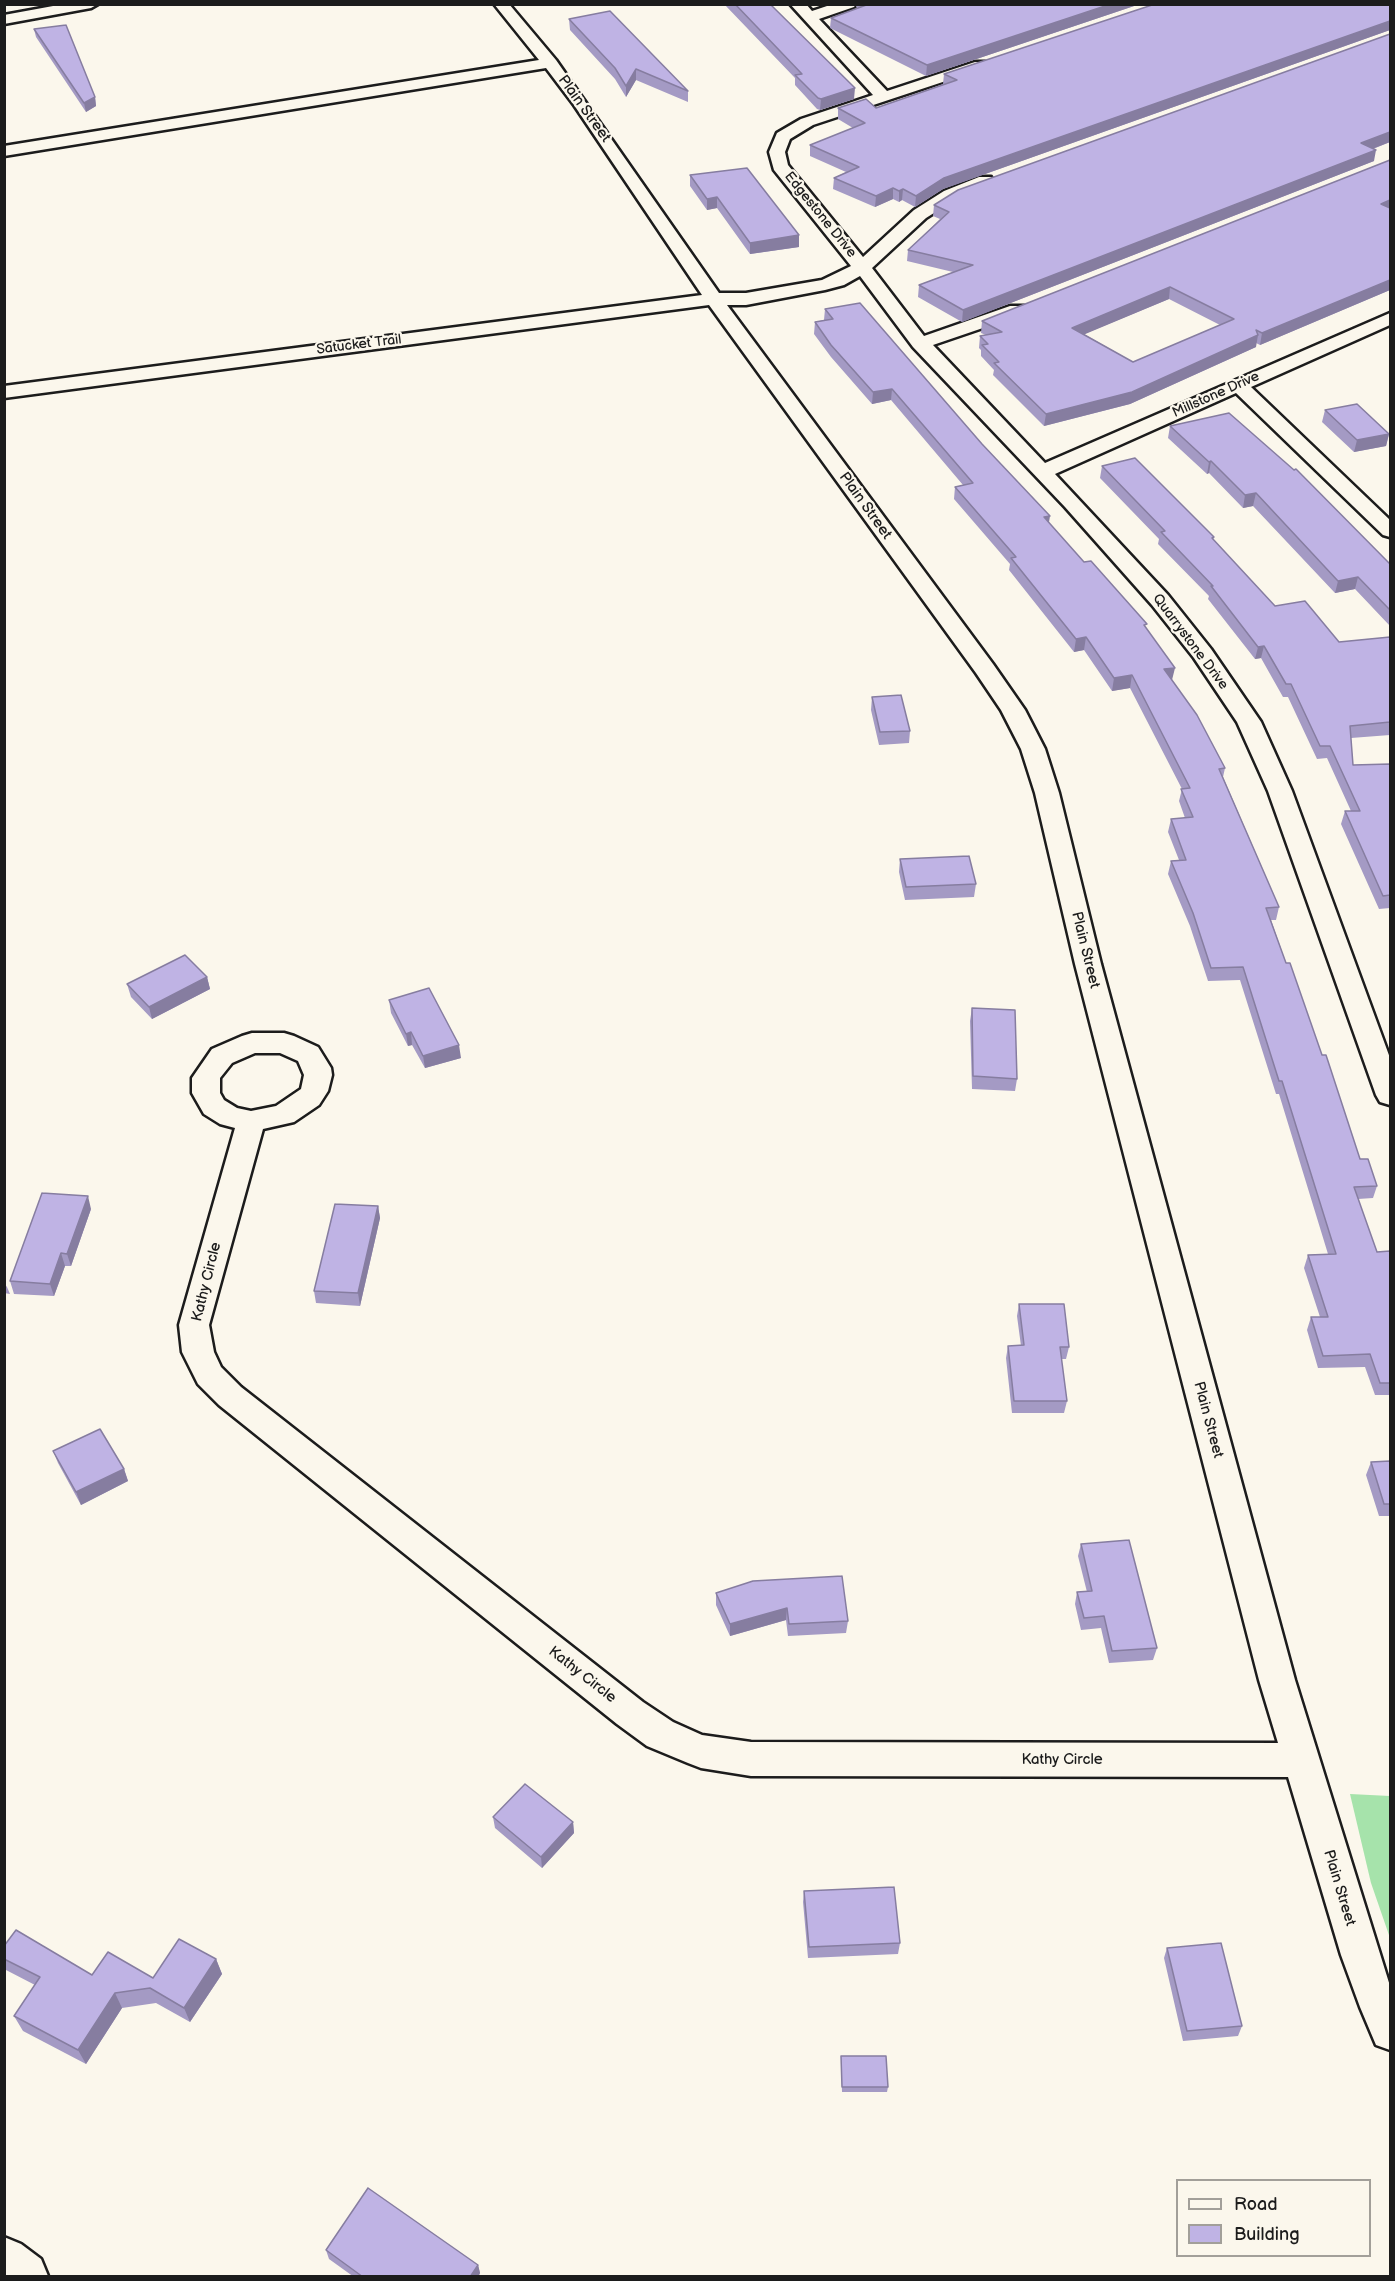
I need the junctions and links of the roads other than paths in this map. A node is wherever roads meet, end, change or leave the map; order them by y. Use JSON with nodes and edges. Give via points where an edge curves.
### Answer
{"nodes":[{"id":1,"x":91,"y":4,"type":"edge"},
{"id":2,"x":501,"y":4,"type":"edge"},
{"id":3,"x":797,"y":4,"type":"edge"},
{"id":4,"x":849,"y":4,"type":"edge"},
{"id":5,"x":809,"y":17,"type":"junction"},
{"id":6,"x":4,"y":20,"type":"edge"},
{"id":7,"x":996,"y":60,"type":"edge"},
{"id":8,"x":550,"y":63,"type":"junction"},
{"id":9,"x":884,"y":97,"type":"junction"},
{"id":10,"x":4,"y":151,"type":"edge"},
{"id":11,"x":1005,"y":173,"type":"edge"},
{"id":12,"x":862,"y":267,"type":"junction"},
{"id":13,"x":714,"y":299,"type":"junction"},
{"id":14,"x":1034,"y":303,"type":"edge"},
{"id":15,"x":1390,"y":318,"type":"edge"},
{"id":16,"x":920,"y":343,"type":"junction"},
{"id":17,"x":1238,"y":386,"type":"junction"},
{"id":18,"x":4,"y":392,"type":"edge"},
{"id":19,"x":1042,"y":472,"type":"junction"},
{"id":20,"x":1390,"y":531,"type":"edge"},
{"id":21,"x":1390,"y":1095,"type":"edge"},
{"id":22,"x":251,"y":1121,"type":"dead end"},
{"id":23,"x":1301,"y":1760,"type":"junction"},
{"id":24,"x":1390,"y":2031,"type":"edge"},
{"id":25,"x":4,"y":2260,"type":"edge"},
{"id":26,"x":24,"y":2277,"type":"edge"}],
"edges":[{"from":1,"to":6,"type":"street"},
{"from":2,"to":8,"type":"street","name":"Plain Street"},
{"from":3,"to":5,"type":"street"},
{"from":4,"to":5,"type":"street"},
{"from":5,"to":9,"type":"street"},
{"from":7,"to":9,"type":"street","name":"Edgestone Drive"},
{"from":8,"to":10,"type":"street"},
{"from":8,"to":13,"type":"street","name":"Plain Street","via":[[608,141]]},
{"from":9,"to":12,"type":"street","name":"Edgestone Drive","via":[[807,122],[783,136],[777,152],[780,166]]},
{"from":11,"to":12,"type":"street","name":"Satucket Trail","via":[[950,195],[920,214]]},
{"from":12,"to":13,"type":"street","name":"Satucket Trail","via":[[825,285],[746,299]]},
{"from":12,"to":16,"type":"street","name":"Quarrystone Drive"},
{"from":13,"to":18,"type":"street","name":"Satucket Trail"},
{"from":13,"to":23,"type":"street","name":"Plain Street","via":[[985,669],[1033,749]]},
{"from":14,"to":16,"type":"street"},
{"from":15,"to":17,"type":"street","name":"Millstone Drive"},
{"from":16,"to":19,"type":"street","name":"Quarrystone Drive"},
{"from":17,"to":19,"type":"street","name":"Millstone Drive"},
{"from":17,"to":20,"type":"street"},
{"from":19,"to":21,"type":"street","name":"Quarrystone Drive","via":[[1160,600],[1249,722],[1280,791]]},
{"from":22,"to":23,"type":"street","name":"Kathy Circle","via":[[194,1325],[198,1352],[209,1375],[230,1396],[660,1734],[701,1751],[751,1759]]},
{"from":23,"to":24,"type":"street","name":"Plain Street","via":[[1360,1955]]},
{"from":25,"to":26,"type":"street"}]}
